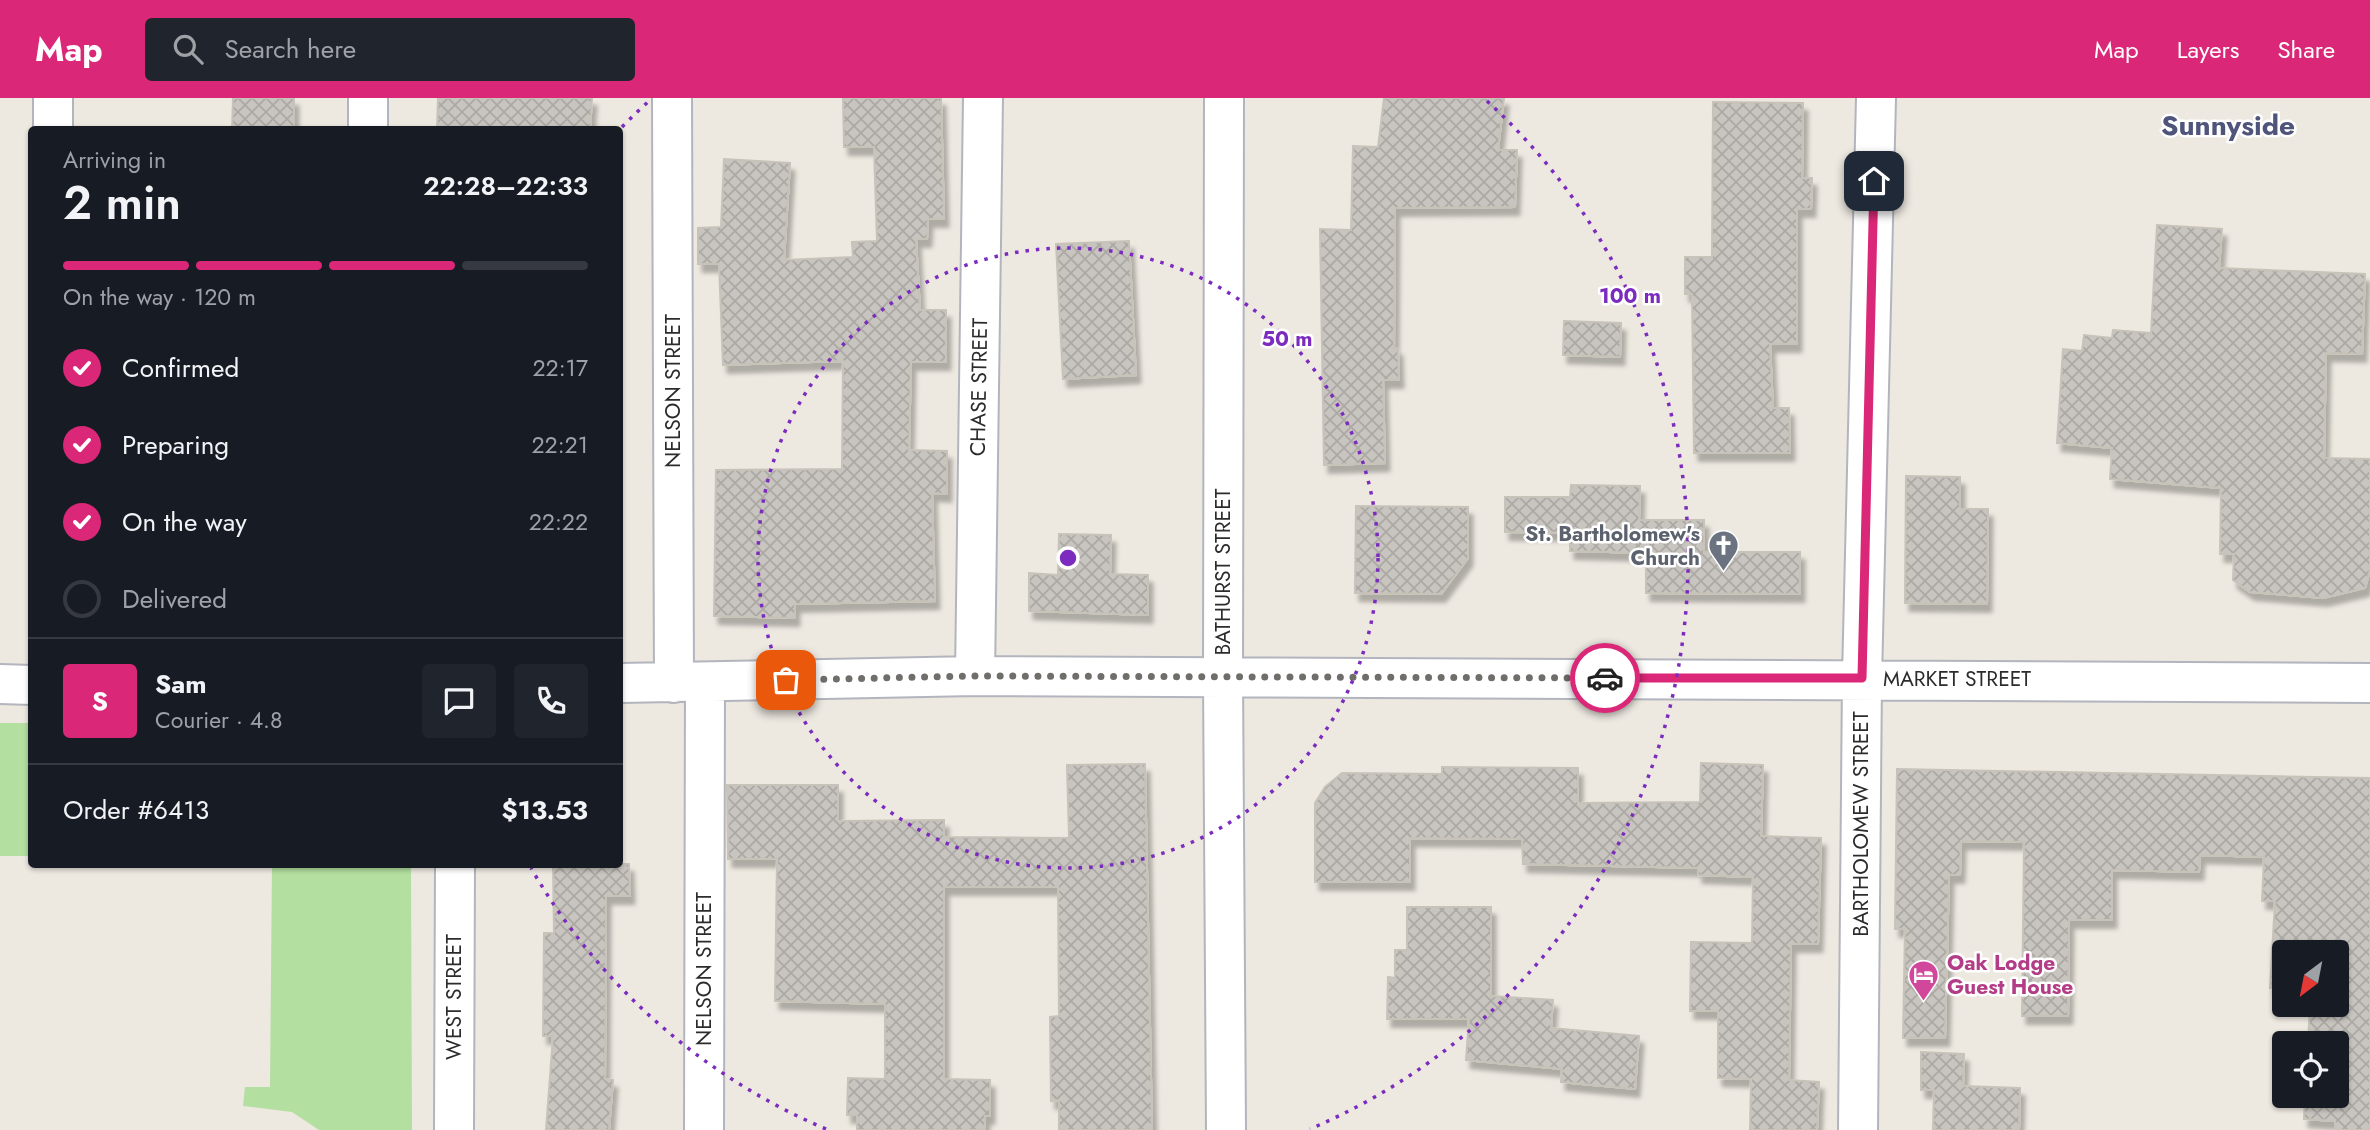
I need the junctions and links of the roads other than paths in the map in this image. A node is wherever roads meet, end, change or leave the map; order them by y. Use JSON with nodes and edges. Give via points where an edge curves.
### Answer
{"nodes":[{"id":1,"x":53,"y":98,"type":"edge"},
{"id":2,"x":368,"y":98,"type":"edge"},
{"id":3,"x":671,"y":98,"type":"edge"},
{"id":4,"x":983,"y":98,"type":"edge"},
{"id":5,"x":1224,"y":98,"type":"edge"},
{"id":6,"x":1876,"y":98,"type":"edge"},
{"id":7,"x":53,"y":126,"type":"edge"},
{"id":8,"x":368,"y":126,"type":"edge"},
{"id":9,"x":975,"y":676,"type":"junction"},
{"id":10,"x":1223,"y":677,"type":"junction"},
{"id":11,"x":1862,"y":678,"type":"junction"},
{"id":12,"x":689,"y":682,"type":"junction"},
{"id":13,"x":2370,"y":683,"type":"edge"},
{"id":14,"x":0,"y":684,"type":"edge"},
{"id":15,"x":623,"y":684,"type":"edge"},
{"id":16,"x":28,"y":685,"type":"edge"},
{"id":17,"x":455,"y":868,"type":"edge"},
{"id":18,"x":454,"y":1130,"type":"edge"},
{"id":19,"x":704,"y":1130,"type":"edge"},
{"id":20,"x":1226,"y":1130,"type":"edge"},
{"id":21,"x":1858,"y":1130,"type":"edge"}],
"edges":[{"from":1,"to":7,"type":"street"},
{"from":2,"to":8,"type":"street"},
{"from":3,"to":12,"type":"street","name":"NELSON STREET"},
{"from":4,"to":9,"type":"street","name":"CHASE STREET"},
{"from":5,"to":10,"type":"street","name":"BATHURST STREET"},
{"from":6,"to":11,"type":"street","name":"BARTHOLOMEW STREET"},
{"from":9,"to":10,"type":"street","name":"MARKET STREET"},
{"from":9,"to":12,"type":"street","name":"MARKET STREET"},
{"from":10,"to":11,"type":"street","name":"MARKET STREET"},
{"from":10,"to":20,"type":"street","name":"BATHURST STREET"},
{"from":11,"to":13,"type":"street","name":"MARKET STREET"},
{"from":11,"to":21,"type":"street","name":"BARTHOLOMEW STREET"},
{"from":12,"to":15,"type":"street","name":"MARKET STREET"},
{"from":12,"to":19,"type":"street","name":"NELSON STREET"},
{"from":14,"to":16,"type":"street"},
{"from":17,"to":18,"type":"street","name":"WEST STREET"}]}
